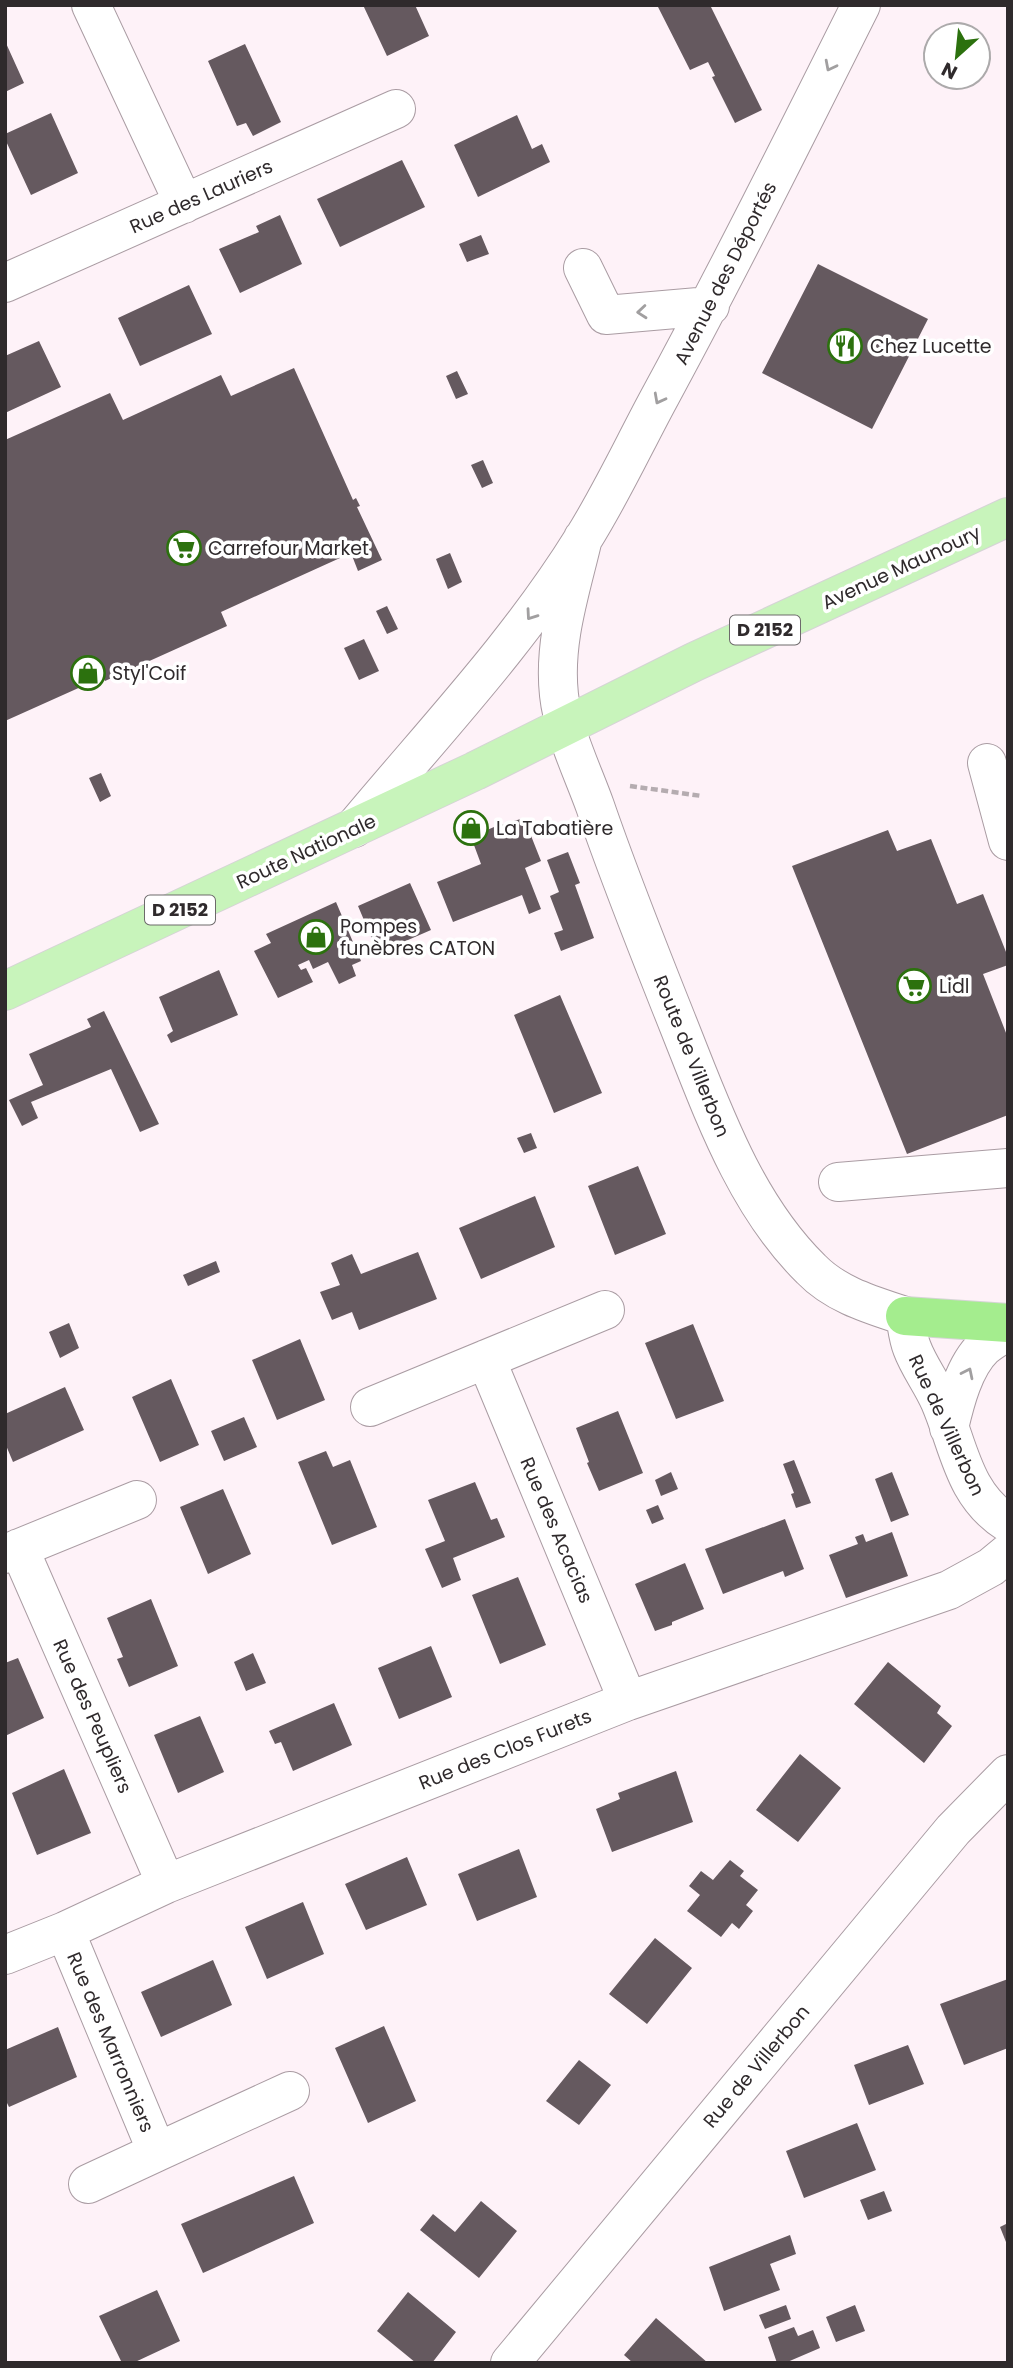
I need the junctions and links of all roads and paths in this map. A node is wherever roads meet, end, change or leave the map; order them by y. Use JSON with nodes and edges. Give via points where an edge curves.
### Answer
{"nodes":[{"id":1,"x":91,"y":5,"type":"edge"},
{"id":2,"x":861,"y":5,"type":"edge"},
{"id":3,"x":396,"y":109,"type":"dead end"},
{"id":4,"x":184,"y":204,"type":"junction"},
{"id":5,"x":583,"y":268,"type":"dead end"},
{"id":6,"x":5,"y":283,"type":"edge"},
{"id":7,"x":710,"y":306,"type":"junction"},
{"id":8,"x":1006,"y":518,"type":"edge"},
{"id":9,"x":583,"y":538,"type":"junction"},
{"id":10,"x":567,"y":727,"type":"junction"},
{"id":11,"x":986,"y":763,"type":"dead end"},
{"id":12,"x":627,"y":786,"type":"dead end"},
{"id":13,"x":702,"y":796,"type":"dead end"},
{"id":14,"x":354,"y":828,"type":"junction"},
{"id":15,"x":1008,"y":841,"type":"edge"},
{"id":16,"x":5,"y":991,"type":"edge"},
{"id":17,"x":1008,"y":1168,"type":"edge"},
{"id":18,"x":838,"y":1182,"type":"dead end"},
{"id":19,"x":605,"y":1310,"type":"dead end"},
{"id":20,"x":905,"y":1316,"type":"junction"},
{"id":21,"x":1008,"y":1323,"type":"edge"},
{"id":22,"x":1008,"y":1331,"type":"edge"},
{"id":23,"x":486,"y":1359,"type":"junction"},
{"id":24,"x":370,"y":1407,"type":"dead end"},
{"id":25,"x":949,"y":1429,"type":"junction"},
{"id":26,"x":137,"y":1500,"type":"dead end"},
{"id":27,"x":1008,"y":1523,"type":"edge"},
{"id":28,"x":12,"y":1551,"type":"edge"},
{"id":29,"x":1008,"y":1553,"type":"edge"},
{"id":30,"x":628,"y":1701,"type":"junction"},
{"id":31,"x":1008,"y":1774,"type":"edge"},
{"id":32,"x":166,"y":1884,"type":"junction"},
{"id":33,"x":65,"y":1931,"type":"junction"},
{"id":34,"x":5,"y":1955,"type":"edge"},
{"id":35,"x":290,"y":2091,"type":"dead end"},
{"id":36,"x":157,"y":2152,"type":"junction"},
{"id":37,"x":88,"y":2184,"type":"dead end"},
{"id":38,"x":510,"y":2363,"type":"edge"}],
"edges":[{"from":1,"to":4,"type":"street"},
{"from":2,"to":7,"type":"street","name":"Avenue des Déportés","one_way":true},
{"from":3,"to":4,"type":"street","name":"Rue des Lauriers"},
{"from":4,"to":6,"type":"street","name":"Rue des Lauriers"},
{"from":7,"to":5,"type":"street","one_way":true,"via":[[606,315]]},
{"from":7,"to":9,"type":"street","name":"Avenue des Déportés","one_way":true},
{"from":8,"to":10,"type":"main road","name":"Avenue Maunoury","number":"D 2152","via":[[694,662]]},
{"from":9,"to":10,"type":"street","name":"Avenue des Déportés","via":[[558,657],[559,697]]},
{"from":9,"to":14,"type":"street","name":"Avenue des Déportés","one_way":true,"via":[[486,675]]},
{"from":10,"to":14,"type":"main road","name":"Route Nationale","number":"D 2152"},
{"from":10,"to":20,"type":"street","name":"Route de Villerbon","via":[[615,867],[703,1086],[758,1202],[813,1271],[837,1289]]},
{"from":11,"to":15,"type":"street"},
{"from":12,"to":13,"type":"path"},
{"from":14,"to":16,"type":"main road","name":"Route Nationale","number":"D 2152"},
{"from":17,"to":18,"type":"street"},
{"from":19,"to":23,"type":"street"},
{"from":20,"to":21,"type":"highway"},
{"from":20,"to":25,"type":"street","name":"Rue de Villerbon","via":[[911,1347]]},
{"from":25,"to":22,"type":"street","one_way":true,"via":[[974,1361],[984,1347]]},
{"from":23,"to":24,"type":"street"},
{"from":23,"to":30,"type":"street","name":"Rue des Acacias"},
{"from":25,"to":27,"type":"street","name":"Rue de Villerbon","via":[[977,1495]]},
{"from":26,"to":28,"type":"street","name":"Rue des Peupliers"},
{"from":28,"to":32,"type":"street","name":"Rue des Peupliers"},
{"from":29,"to":30,"type":"street","name":"Rue des Clos Furets","via":[[949,1590]]},
{"from":30,"to":32,"type":"street","name":"Rue des Clos Furets"},
{"from":31,"to":38,"type":"street","name":"Rue de Villerbon","via":[[953,1830]]},
{"from":32,"to":33,"type":"street","name":"Rue des Clos Furets"},
{"from":33,"to":34,"type":"street","name":"Rue des Clos Furets"},
{"from":33,"to":36,"type":"street","name":"Rue des Marronniers"},
{"from":35,"to":36,"type":"street","name":"Rue des Marronniers"},
{"from":36,"to":37,"type":"street","name":"Rue des Marronniers"}]}
